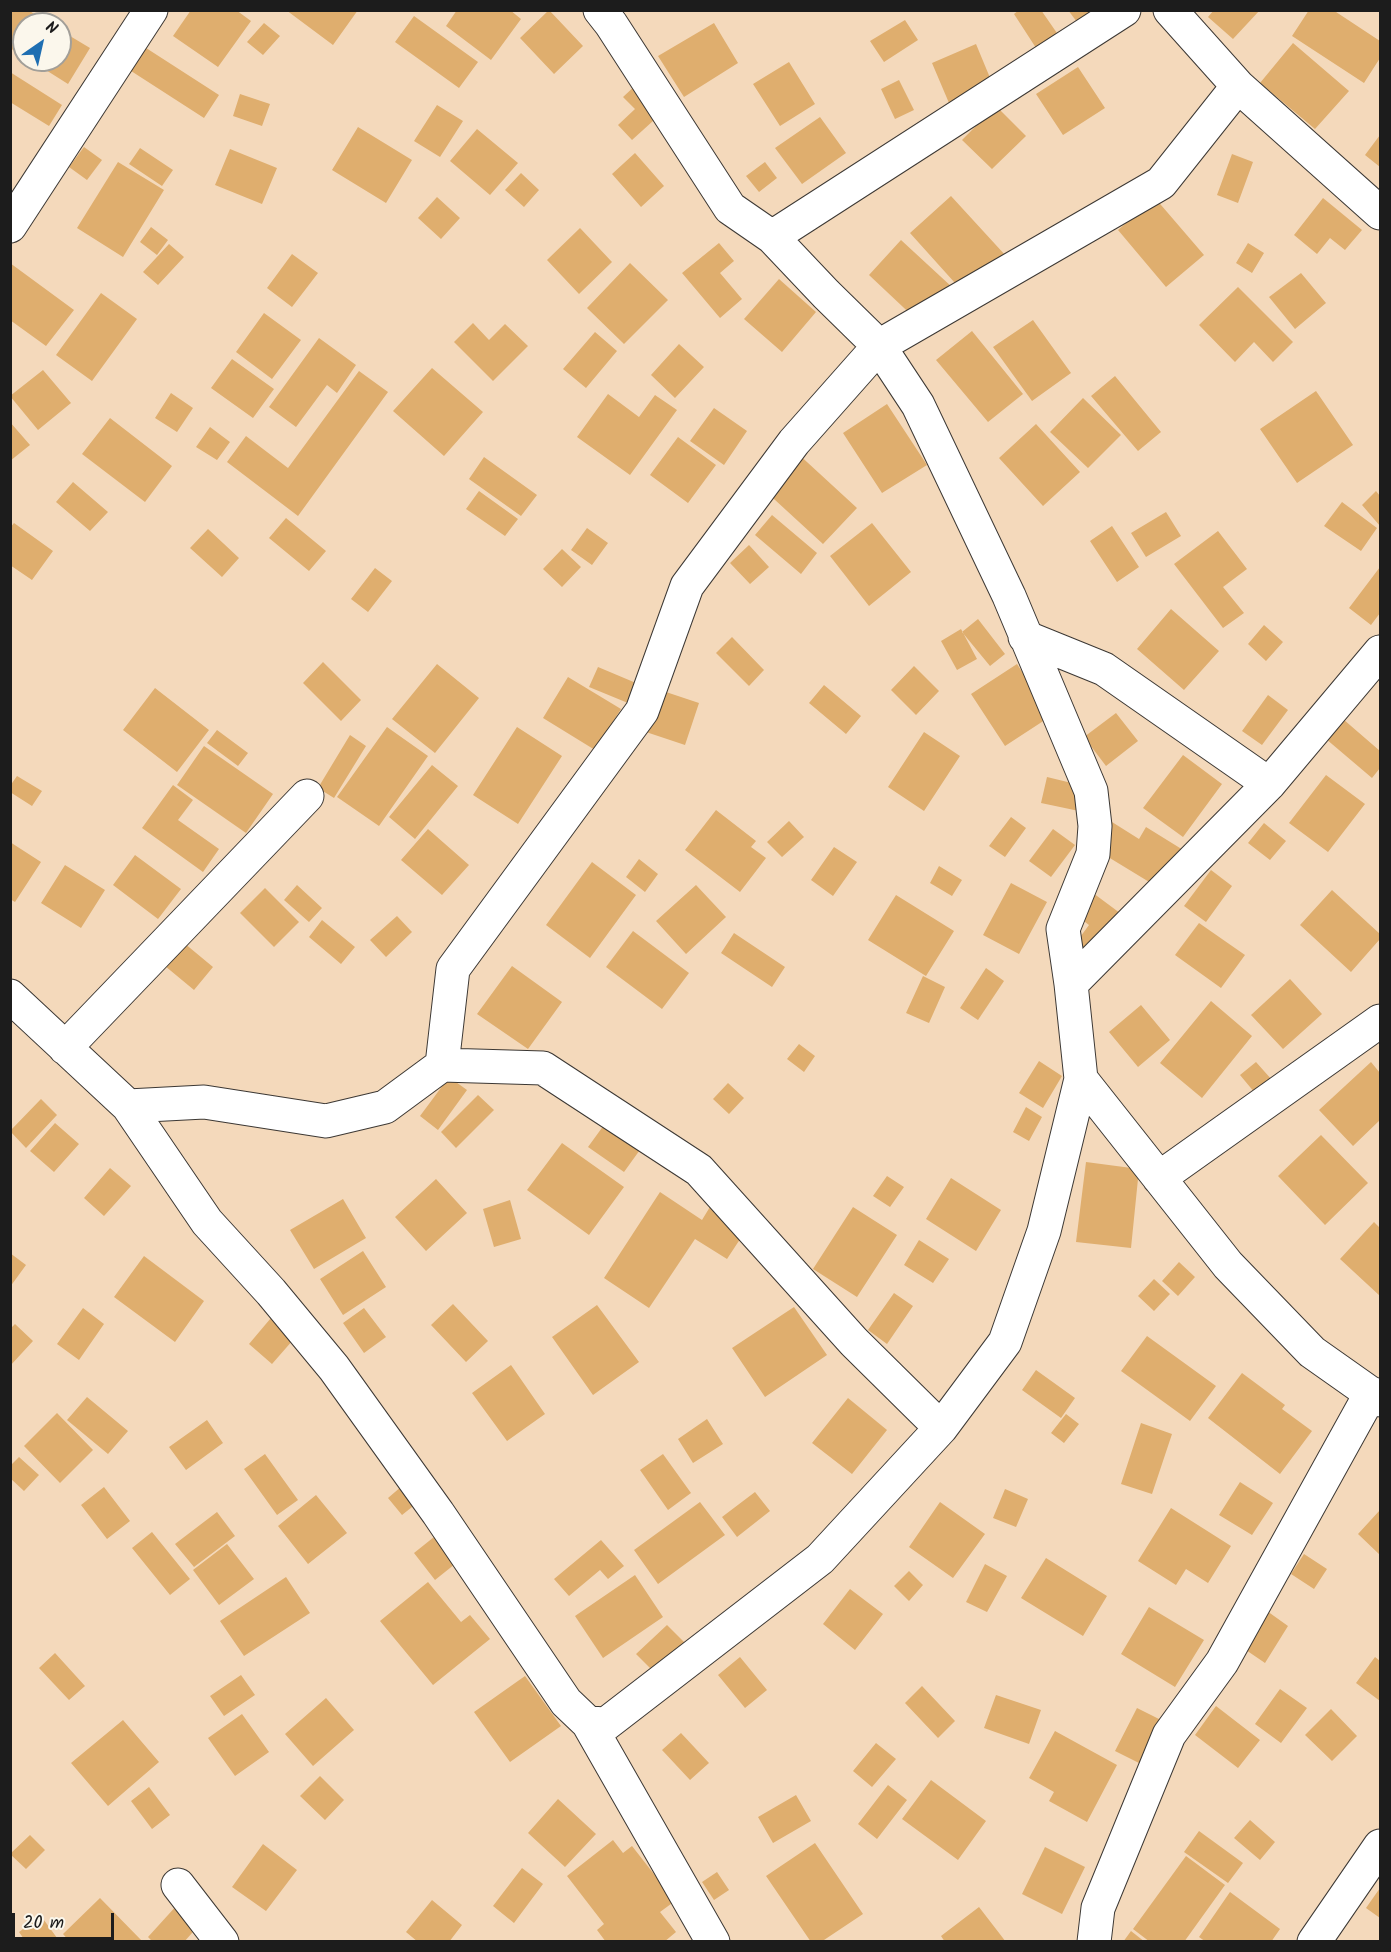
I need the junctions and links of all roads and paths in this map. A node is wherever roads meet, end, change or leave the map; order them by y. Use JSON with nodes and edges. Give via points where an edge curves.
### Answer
{"nodes":[{"id":1,"x":151,"y":10,"type":"edge"},
{"id":2,"x":1124,"y":10,"type":"edge"},
{"id":3,"x":1170,"y":10,"type":"edge"},
{"id":4,"x":612,"y":15,"type":"edge"},
{"id":5,"x":1238,"y":87,"type":"junction"},
{"id":6,"x":1380,"y":213,"type":"edge"},
{"id":7,"x":10,"y":226,"type":"edge"},
{"id":8,"x":772,"y":237,"type":"junction"},
{"id":9,"x":879,"y":346,"type":"junction"},
{"id":10,"x":1025,"y":637,"type":"junction"},
{"id":11,"x":1380,"y":652,"type":"edge"},
{"id":12,"x":1269,"y":784,"type":"junction"},
{"id":13,"x":307,"y":796,"type":"dead end"},
{"id":14,"x":1071,"y":984,"type":"junction"},
{"id":15,"x":10,"y":996,"type":"edge"},
{"id":16,"x":1380,"y":1021,"type":"edge"},
{"id":17,"x":65,"y":1048,"type":"junction"},
{"id":18,"x":442,"y":1065,"type":"junction"},
{"id":19,"x":1081,"y":1079,"type":"junction"},
{"id":20,"x":128,"y":1106,"type":"junction"},
{"id":21,"x":1159,"y":1178,"type":"junction"},
{"id":22,"x":1376,"y":1397,"type":"edge"},
{"id":23,"x":941,"y":1428,"type":"junction"},
{"id":24,"x":588,"y":1723,"type":"junction"},
{"id":25,"x":1380,"y":1846,"type":"edge"},
{"id":26,"x":178,"y":1885,"type":"dead end"},
{"id":27,"x":222,"y":1941,"type":"edge"},
{"id":28,"x":713,"y":1941,"type":"edge"},
{"id":29,"x":1094,"y":1941,"type":"edge"},
{"id":30,"x":1314,"y":1941,"type":"edge"}],
"edges":[{"from":1,"to":7,"type":"street"},
{"from":2,"to":8,"type":"street"},
{"from":3,"to":5,"type":"street"},
{"from":4,"to":8,"type":"street","via":[[730,208]]},
{"from":5,"to":6,"type":"street"},
{"from":5,"to":9,"type":"street","via":[[1161,183]]},
{"from":8,"to":9,"type":"street"},
{"from":9,"to":10,"type":"street","via":[[918,405]]},
{"from":9,"to":18,"type":"street","via":[[794,442],[687,586],[642,711],[453,969]]},
{"from":10,"to":12,"type":"street","via":[[1104,669]]},
{"from":10,"to":14,"type":"street","via":[[1090,791],[1095,826],[1093,854],[1063,929]]},
{"from":11,"to":12,"type":"street"},
{"from":12,"to":14,"type":"street"},
{"from":13,"to":17,"type":"street"},
{"from":14,"to":19,"type":"street"},
{"from":15,"to":17,"type":"street"},
{"from":16,"to":21,"type":"street"},
{"from":17,"to":20,"type":"street"},
{"from":18,"to":20,"type":"street","via":[[385,1107],[326,1121],[204,1102]]},
{"from":18,"to":23,"type":"street","via":[[543,1068],[699,1170],[854,1342]]},
{"from":19,"to":21,"type":"street"},
{"from":19,"to":23,"type":"street","via":[[1044,1231],[1005,1342]]},
{"from":20,"to":24,"type":"street","via":[[207,1222],[334,1368],[566,1702]]},
{"from":21,"to":22,"type":"street","via":[[1228,1265],[1312,1352]]},
{"from":22,"to":29,"type":"street","via":[[1222,1662],[1169,1735],[1098,1908]]},
{"from":23,"to":24,"type":"street","via":[[820,1559],[606,1724]]},
{"from":24,"to":28,"type":"street"},
{"from":25,"to":30,"type":"street"},
{"from":26,"to":27,"type":"street"}]}
